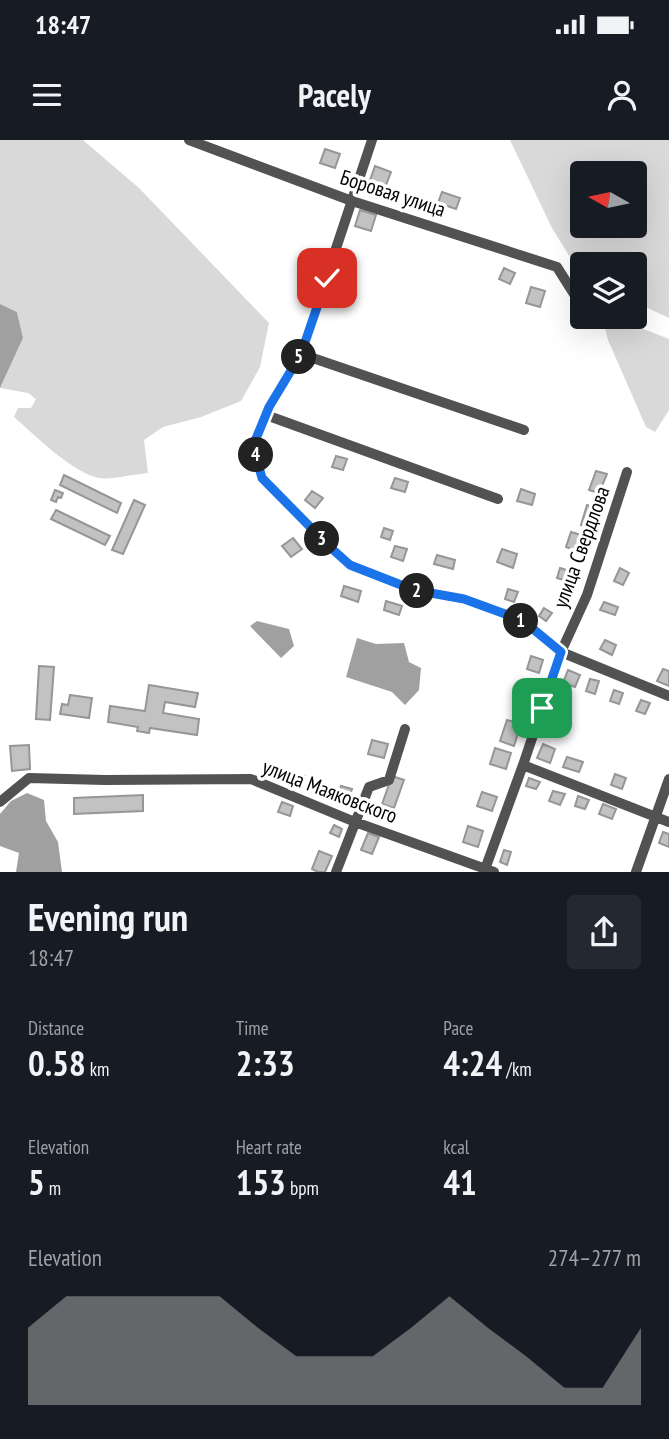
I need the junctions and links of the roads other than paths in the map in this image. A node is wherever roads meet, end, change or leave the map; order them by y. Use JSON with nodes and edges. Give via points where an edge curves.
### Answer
{"nodes":[{"id":1,"x":190,"y":140,"type":"edge"},
{"id":2,"x":372,"y":140,"type":"edge"},
{"id":3,"x":352,"y":201,"type":"junction"},
{"id":4,"x":570,"y":288,"type":"edge"},
{"id":5,"x":301,"y":354,"type":"junction"},
{"id":6,"x":266,"y":415,"type":"junction"},
{"id":7,"x":524,"y":430,"type":"dead end"},
{"id":8,"x":627,"y":472,"type":"dead end"},
{"id":9,"x":498,"y":499,"type":"dead end"},
{"id":10,"x":561,"y":652,"type":"junction"},
{"id":11,"x":669,"y":696,"type":"edge"},
{"id":12,"x":405,"y":730,"type":"dead end"},
{"id":13,"x":523,"y":765,"type":"junction"},
{"id":14,"x":669,"y":779,"type":"edge"},
{"id":15,"x":0,"y":802,"type":"edge"},
{"id":16,"x":656,"y":817,"type":"junction"},
{"id":17,"x":355,"y":822,"type":"junction"},
{"id":18,"x":669,"y":822,"type":"edge"},
{"id":19,"x":488,"y":871,"type":"edge"},
{"id":20,"x":336,"y":872,"type":"edge"},
{"id":21,"x":636,"y":872,"type":"edge"}],
"edges":[{"from":1,"to":3,"type":"street","name":"Боровая улица"},
{"from":2,"to":3,"type":"street"},
{"from":3,"to":4,"type":"street","name":"Боровая улица","via":[[557,267]]},
{"from":3,"to":5,"type":"street"},
{"from":5,"to":6,"type":"street"},
{"from":5,"to":7,"type":"street"},
{"from":6,"to":9,"type":"street"},
{"from":6,"to":10,"type":"street","via":[[253,446],[262,478],[350,565],[414,590],[464,599],[508,615]]},
{"from":8,"to":10,"type":"street","name":"улица Свердлова","via":[[587,595]]},
{"from":10,"to":11,"type":"street"},
{"from":10,"to":13,"type":"street","name":"улица Свердлова"},
{"from":12,"to":17,"type":"street","via":[[389,779],[369,787]]},
{"from":13,"to":16,"type":"street"},
{"from":13,"to":19,"type":"street","name":"улица Свердлова"},
{"from":14,"to":16,"type":"street"},
{"from":15,"to":17,"type":"street","name":"улица Маяковского","via":[[29,778],[251,779]]},
{"from":16,"to":18,"type":"street"},
{"from":16,"to":21,"type":"street"},
{"from":17,"to":19,"type":"street","name":"улица Маяковского"},
{"from":17,"to":20,"type":"street"}]}
